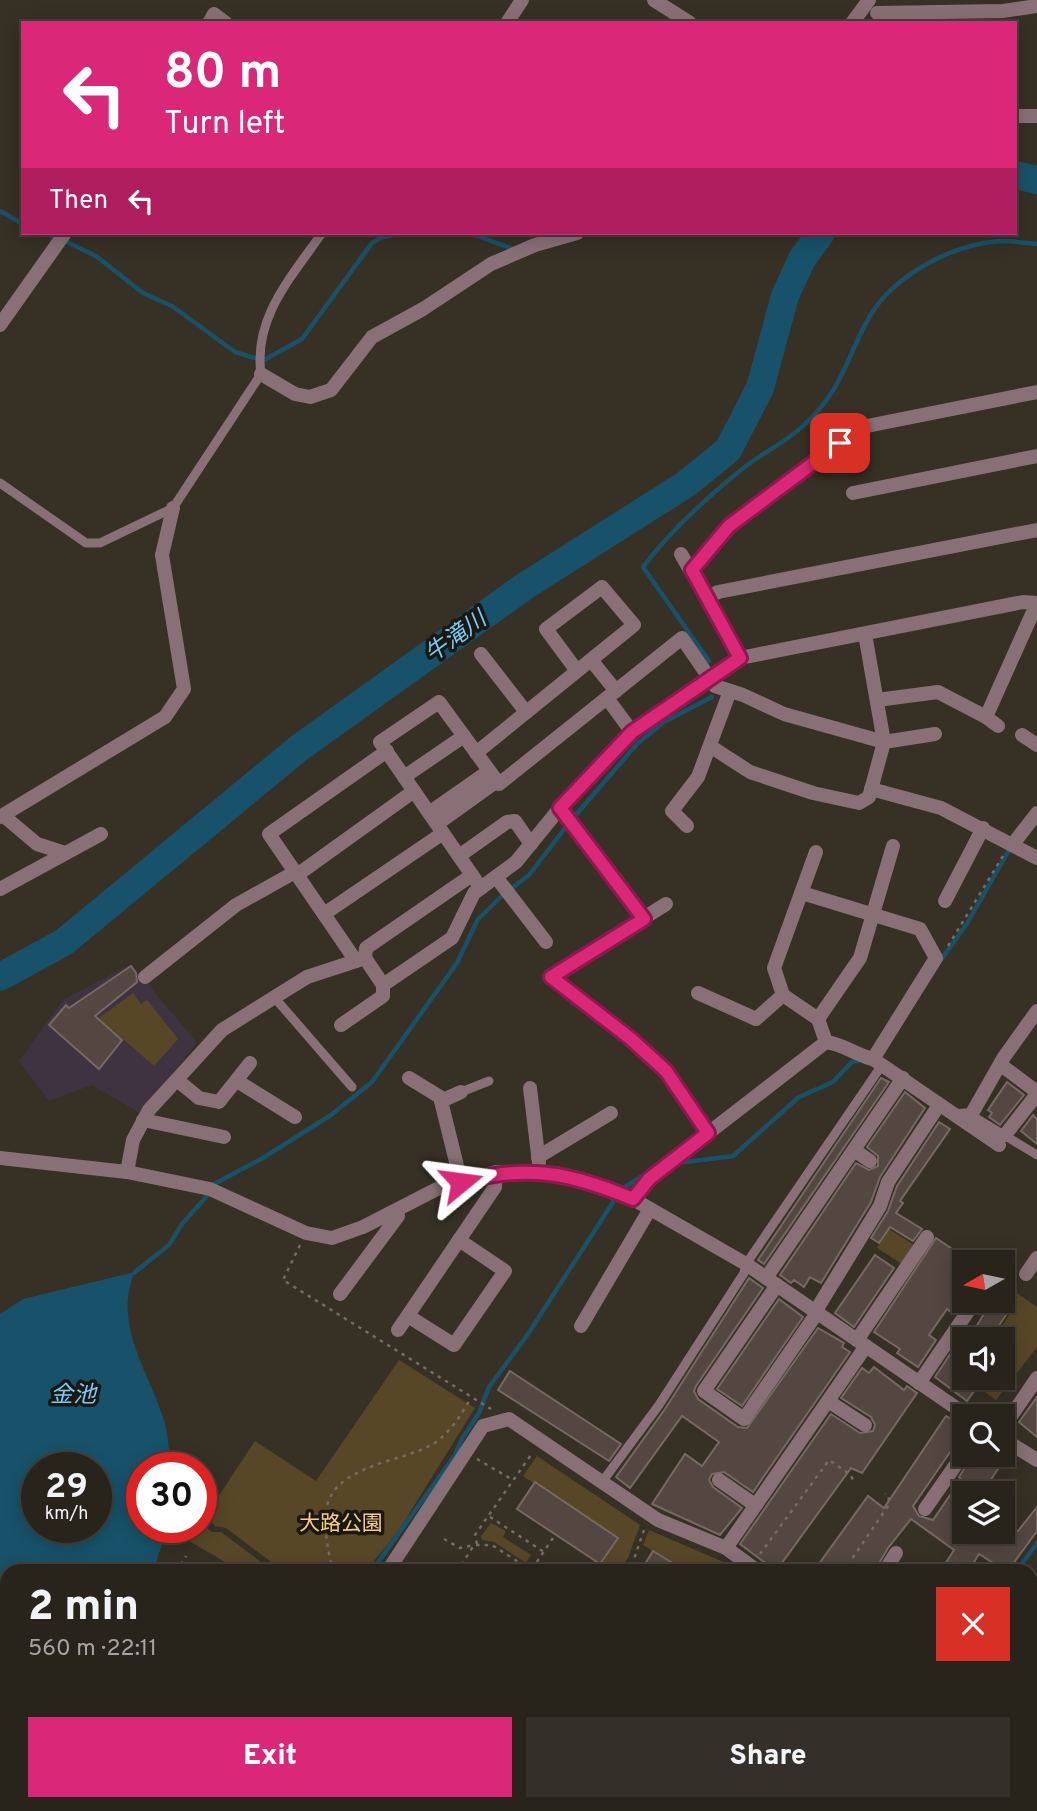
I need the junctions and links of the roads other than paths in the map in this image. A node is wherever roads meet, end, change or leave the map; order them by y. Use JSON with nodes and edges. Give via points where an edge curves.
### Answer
{"nodes":[{"id":1,"x":522,"y":0,"type":"edge"},
{"id":2,"x":654,"y":0,"type":"edge"},
{"id":3,"x":869,"y":0,"type":"edge"},
{"id":4,"x":1037,"y":6,"type":"edge"},
{"id":5,"x":878,"y":18,"type":"edge"},
{"id":6,"x":210,"y":21,"type":"edge"},
{"id":7,"x":223,"y":21,"type":"edge"},
{"id":8,"x":508,"y":21,"type":"edge"},
{"id":9,"x":687,"y":21,"type":"edge"},
{"id":10,"x":853,"y":21,"type":"edge"},
{"id":11,"x":1017,"y":116,"type":"edge"},
{"id":12,"x":1037,"y":116,"type":"edge"},
{"id":13,"x":64,"y":235,"type":"edge"},
{"id":14,"x":322,"y":235,"type":"edge"},
{"id":15,"x":570,"y":235,"type":"edge"},
{"id":16,"x":0,"y":325,"type":"edge"},
{"id":17,"x":261,"y":374,"type":"junction"},
{"id":18,"x":1037,"y":392,"type":"edge"},
{"id":19,"x":1037,"y":456,"type":"edge"},
{"id":20,"x":0,"y":483,"type":"edge"},
{"id":21,"x":853,"y":493,"type":"dead end"},
{"id":22,"x":173,"y":508,"type":"junction"},
{"id":23,"x":1037,"y":530,"type":"edge"},
{"id":24,"x":681,"y":554,"type":"dead end"},
{"id":25,"x":692,"y":570,"type":"junction"},
{"id":26,"x":708,"y":598,"type":"junction"},
{"id":27,"x":865,"y":634,"type":"junction"},
{"id":28,"x":481,"y":654,"type":"dead end"},
{"id":29,"x":740,"y":658,"type":"junction"},
{"id":30,"x":591,"y":660,"type":"junction"},
{"id":31,"x":577,"y":671,"type":"junction"},
{"id":32,"x":709,"y":680,"type":"junction"},
{"id":33,"x":730,"y":691,"type":"junction"},
{"id":34,"x":611,"y":695,"type":"junction"},
{"id":35,"x":877,"y":700,"type":"junction"},
{"id":36,"x":526,"y":712,"type":"junction"},
{"id":37,"x":632,"y":732,"type":"junction"},
{"id":38,"x":935,"y":733,"type":"dead end"},
{"id":39,"x":1022,"y":735,"type":"dead end"},
{"id":40,"x":464,"y":736,"type":"junction"},
{"id":41,"x":884,"y":742,"type":"junction"},
{"id":42,"x":1037,"y":745,"type":"edge"},
{"id":43,"x":710,"y":746,"type":"junction"},
{"id":44,"x":387,"y":751,"type":"junction"},
{"id":45,"x":476,"y":753,"type":"junction"},
{"id":46,"x":493,"y":776,"type":"junction"},
{"id":47,"x":404,"y":777,"type":"junction"},
{"id":48,"x":871,"y":789,"type":"junction"},
{"id":49,"x":414,"y":791,"type":"junction"},
{"id":50,"x":560,"y":808,"type":"junction"},
{"id":51,"x":1037,"y":813,"type":"edge"},
{"id":52,"x":2,"y":817,"type":"edge"},
{"id":53,"x":436,"y":823,"type":"junction"},
{"id":54,"x":687,"y":826,"type":"dead end"},
{"id":55,"x":983,"y":828,"type":"junction"},
{"id":56,"x":101,"y":834,"type":"dead end"},
{"id":57,"x":531,"y":844,"type":"junction"},
{"id":58,"x":1013,"y":844,"type":"junction"},
{"id":59,"x":893,"y":846,"type":"dead end"},
{"id":60,"x":816,"y":852,"type":"dead end"},
{"id":61,"x":65,"y":853,"type":"junction"},
{"id":62,"x":459,"y":856,"type":"junction"},
{"id":63,"x":1037,"y":858,"type":"edge"},
{"id":64,"x":296,"y":873,"type":"junction"},
{"id":65,"x":472,"y":875,"type":"junction"},
{"id":66,"x":496,"y":877,"type":"junction"},
{"id":67,"x":481,"y":888,"type":"junction"},
{"id":68,"x":0,"y":889,"type":"edge"},
{"id":69,"x":802,"y":893,"type":"junction"},
{"id":70,"x":945,"y":901,"type":"dead end"},
{"id":71,"x":666,"y":904,"type":"dead end"},
{"id":72,"x":875,"y":913,"type":"junction"},
{"id":73,"x":324,"y":914,"type":"junction"},
{"id":74,"x":644,"y":919,"type":"junction"},
{"id":75,"x":546,"y":942,"type":"dead end"},
{"id":76,"x":361,"y":959,"type":"junction"},
{"id":77,"x":145,"y":976,"type":"dead end"},
{"id":78,"x":383,"y":985,"type":"junction"},
{"id":79,"x":698,"y":993,"type":"dead end"},
{"id":80,"x":783,"y":995,"type":"junction"},
{"id":81,"x":274,"y":998,"type":"junction"},
{"id":82,"x":1037,"y":1012,"type":"edge"},
{"id":83,"x":818,"y":1019,"type":"junction"},
{"id":84,"x":341,"y":1025,"type":"dead end"},
{"id":85,"x":827,"y":1042,"type":"junction"},
{"id":86,"x":878,"y":1062,"type":"junction"},
{"id":87,"x":250,"y":1063,"type":"dead end"},
{"id":88,"x":1005,"y":1068,"type":"dead end"},
{"id":89,"x":409,"y":1078,"type":"dead end"},
{"id":90,"x":903,"y":1078,"type":"junction"},
{"id":91,"x":177,"y":1080,"type":"junction"},
{"id":92,"x":488,"y":1081,"type":"dead end"},
{"id":93,"x":237,"y":1082,"type":"junction"},
{"id":94,"x":352,"y":1087,"type":"dead end"},
{"id":95,"x":530,"y":1088,"type":"dead end"},
{"id":96,"x":461,"y":1092,"type":"joint"},
{"id":97,"x":1037,"y":1093,"type":"edge"},
{"id":98,"x":441,"y":1101,"type":"junction"},
{"id":99,"x":939,"y":1105,"type":"junction"},
{"id":100,"x":611,"y":1113,"type":"dead end"},
{"id":101,"x":965,"y":1116,"type":"junction"},
{"id":102,"x":295,"y":1117,"type":"dead end"},
{"id":103,"x":144,"y":1120,"type":"junction"},
{"id":104,"x":708,"y":1133,"type":"junction"},
{"id":105,"x":223,"y":1137,"type":"dead end"},
{"id":106,"x":1002,"y":1140,"type":"junction"},
{"id":107,"x":854,"y":1150,"type":"junction"},
{"id":108,"x":1037,"y":1155,"type":"edge"},
{"id":109,"x":0,"y":1158,"type":"edge"},
{"id":110,"x":870,"y":1161,"type":"dead end"},
{"id":111,"x":539,"y":1165,"type":"junction"},
{"id":112,"x":127,"y":1172,"type":"junction"},
{"id":113,"x":496,"y":1172,"type":"junction"},
{"id":114,"x":461,"y":1182,"type":"junction"},
{"id":115,"x":633,"y":1199,"type":"junction"},
{"id":116,"x":650,"y":1209,"type":"junction"},
{"id":117,"x":397,"y":1210,"type":"junction"},
{"id":118,"x":928,"y":1237,"type":"dead end"},
{"id":119,"x":458,"y":1240,"type":"junction"},
{"id":120,"x":1037,"y":1258,"type":"edge"},
{"id":121,"x":746,"y":1264,"type":"junction"},
{"id":122,"x":1026,"y":1274,"type":"dead end"},
{"id":123,"x":771,"y":1282,"type":"junction"},
{"id":124,"x":340,"y":1294,"type":"dead end"},
{"id":125,"x":816,"y":1312,"type":"junction"},
{"id":126,"x":967,"y":1313,"type":"edge"},
{"id":127,"x":408,"y":1316,"type":"junction"},
{"id":128,"x":581,"y":1325,"type":"dead end"},
{"id":129,"x":398,"y":1330,"type":"dead end"},
{"id":130,"x":862,"y":1343,"type":"junction"},
{"id":131,"x":1037,"y":1378,"type":"edge"},
{"id":132,"x":919,"y":1382,"type":"junction"},
{"id":133,"x":828,"y":1401,"type":"junction"},
{"id":134,"x":952,"y":1405,"type":"edge"},
{"id":135,"x":1015,"y":1410,"type":"edge"},
{"id":136,"x":865,"y":1425,"type":"dead end"},
{"id":137,"x":1015,"y":1446,"type":"edge"},
{"id":138,"x":1037,"y":1460,"type":"edge"},
{"id":139,"x":952,"y":1466,"type":"edge"},
{"id":140,"x":719,"y":1480,"type":"dead end"},
{"id":141,"x":602,"y":1482,"type":"junction"},
{"id":142,"x":755,"y":1505,"type":"junction"},
{"id":143,"x":925,"y":1509,"type":"dead end"},
{"id":144,"x":726,"y":1548,"type":"junction"},
{"id":145,"x":896,"y":1553,"type":"dead end"},
{"id":146,"x":392,"y":1564,"type":"edge"},
{"id":147,"x":749,"y":1564,"type":"edge"},
{"id":148,"x":889,"y":1564,"type":"edge"}],
"edges":[{"from":1,"to":8,"type":"street"},
{"from":2,"to":9,"type":"street"},
{"from":3,"to":5,"type":"street"},
{"from":3,"to":10,"type":"street"},
{"from":4,"to":5,"type":"street"},
{"from":6,"to":7,"type":"street","via":[[214,14]]},
{"from":11,"to":12,"type":"street"},
{"from":13,"to":16,"type":"street"},
{"from":14,"to":17,"type":"lane","via":[[267,314],[258,358]]},
{"from":15,"to":17,"type":"street","via":[[491,264],[372,337],[331,390],[310,397],[295,394]]},
{"from":17,"to":22,"type":"lane"},
{"from":18,"to":25,"type":"street","via":[[862,427],[729,526]]},
{"from":19,"to":21,"type":"street"},
{"from":20,"to":22,"type":"lane","via":[[86,543],[100,543]]},
{"from":22,"to":52,"type":"street","via":[[162,555],[184,689],[165,717]]},
{"from":23,"to":26,"type":"street"},
{"from":24,"to":25,"type":"street"},
{"from":25,"to":26,"type":"street"},
{"from":26,"to":29,"type":"street"},
{"from":27,"to":29,"type":"street"},
{"from":27,"to":35,"type":"street"},
{"from":27,"to":35,"type":"street","via":[[1037,603],[992,721],[938,692]]},
{"from":28,"to":36,"type":"street"},
{"from":29,"to":32,"type":"street"},
{"from":30,"to":31,"type":"street"},
{"from":30,"to":31,"type":"street","via":[[634,625],[602,587],[546,629]]},
{"from":30,"to":34,"type":"street"},
{"from":31,"to":36,"type":"street"},
{"from":32,"to":33,"type":"street"},
{"from":32,"to":34,"type":"street","via":[[682,638]]},
{"from":32,"to":37,"type":"street"},
{"from":33,"to":41,"type":"street","via":[[784,714]]},
{"from":33,"to":43,"type":"street"},
{"from":34,"to":37,"type":"street"},
{"from":34,"to":46,"type":"street","via":[[499,784]]},
{"from":35,"to":41,"type":"street"},
{"from":36,"to":45,"type":"street"},
{"from":37,"to":50,"type":"street"},
{"from":38,"to":41,"type":"street"},
{"from":39,"to":42,"type":"street"},
{"from":40,"to":44,"type":"street","via":[[439,702],[380,742]]},
{"from":40,"to":45,"type":"street"},
{"from":40,"to":47,"type":"street"},
{"from":41,"to":48,"type":"street"},
{"from":43,"to":48,"type":"street","via":[[750,772],[813,793],[859,803],[869,797]]},
{"from":43,"to":54,"type":"street","via":[[698,777],[672,811]]},
{"from":44,"to":47,"type":"street"},
{"from":44,"to":64,"type":"street","via":[[269,834]]},
{"from":45,"to":46,"type":"street"},
{"from":46,"to":53,"type":"street"},
{"from":47,"to":49,"type":"street"},
{"from":48,"to":55,"type":"street","via":[[941,807]]},
{"from":49,"to":53,"type":"street"},
{"from":49,"to":64,"type":"street"},
{"from":50,"to":57,"type":"street"},
{"from":50,"to":74,"type":"street"},
{"from":51,"to":58,"type":"street"},
{"from":52,"to":61,"type":"street","via":[[37,844]]},
{"from":53,"to":62,"type":"street"},
{"from":53,"to":73,"type":"street"},
{"from":55,"to":58,"type":"street"},
{"from":55,"to":70,"type":"street"},
{"from":56,"to":61,"type":"street"},
{"from":57,"to":62,"type":"street","via":[[515,821],[507,822]]},
{"from":57,"to":66,"type":"street"},
{"from":58,"to":63,"type":"street"},
{"from":59,"to":72,"type":"street"},
{"from":60,"to":69,"type":"street"},
{"from":61,"to":68,"type":"street"},
{"from":62,"to":65,"type":"street"},
{"from":64,"to":73,"type":"street"},
{"from":64,"to":77,"type":"street","via":[[236,905]]},
{"from":65,"to":67,"type":"street"},
{"from":65,"to":76,"type":"street","via":[[366,948]]},
{"from":66,"to":67,"type":"street"},
{"from":66,"to":75,"type":"street"},
{"from":67,"to":78,"type":"street","via":[[474,893],[452,938]]},
{"from":69,"to":72,"type":"street"},
{"from":69,"to":80,"type":"street","via":[[775,968]]},
{"from":71,"to":74,"type":"street"},
{"from":72,"to":83,"type":"street","via":[[860,958]]},
{"from":72,"to":86,"type":"street","via":[[920,929],[936,958]]},
{"from":73,"to":76,"type":"street"},
{"from":74,"to":104,"type":"street","via":[[551,977],[666,1071]]},
{"from":76,"to":78,"type":"street"},
{"from":76,"to":81,"type":"street","via":[[307,976]]},
{"from":78,"to":84,"type":"street","via":[[377,1003]]},
{"from":79,"to":80,"type":"street","via":[[756,1019]]},
{"from":80,"to":83,"type":"street"},
{"from":81,"to":91,"type":"street","via":[[222,1030]]},
{"from":81,"to":94,"type":"lane"},
{"from":82,"to":101,"type":"street"},
{"from":83,"to":85,"type":"street"},
{"from":85,"to":86,"type":"street"},
{"from":85,"to":104,"type":"street"},
{"from":86,"to":90,"type":"street"},
{"from":86,"to":121,"type":"lane"},
{"from":87,"to":93,"type":"street"},
{"from":88,"to":97,"type":"street"},
{"from":89,"to":98,"type":"street"},
{"from":90,"to":99,"type":"street"},
{"from":90,"to":107,"type":"street"},
{"from":91,"to":93,"type":"street","via":[[199,1098],[219,1102]]},
{"from":91,"to":103,"type":"street"},
{"from":92,"to":96,"type":"lane"},
{"from":93,"to":102,"type":"street"},
{"from":95,"to":111,"type":"street"},
{"from":96,"to":98,"type":"street"},
{"from":97,"to":106,"type":"street"},
{"from":98,"to":114,"type":"street"},
{"from":99,"to":101,"type":"street"},
{"from":99,"to":125,"type":"street","via":[[888,1182],[880,1206]]},
{"from":100,"to":111,"type":"street"},
{"from":101,"to":106,"type":"street","via":[[969,1126]]},
{"from":103,"to":105,"type":"street"},
{"from":103,"to":112,"type":"street","via":[[133,1140]]},
{"from":104,"to":115,"type":"street","via":[[649,1179]]},
{"from":106,"to":108,"type":"lane"},
{"from":107,"to":110,"type":"street"},
{"from":107,"to":123,"type":"street","via":[[806,1207]]},
{"from":109,"to":112,"type":"street"},
{"from":111,"to":113,"type":"street"},
{"from":111,"to":115,"type":"street"},
{"from":112,"to":117,"type":"street","via":[[210,1189],[306,1233],[332,1238]]},
{"from":113,"to":114,"type":"street"},
{"from":113,"to":119,"type":"street","via":[[495,1187]]},
{"from":114,"to":117,"type":"street"},
{"from":115,"to":116,"type":"street"},
{"from":116,"to":121,"type":"street"},
{"from":116,"to":128,"type":"street"},
{"from":117,"to":124,"type":"street"},
{"from":118,"to":130,"type":"street"},
{"from":119,"to":127,"type":"street"},
{"from":119,"to":127,"type":"street","via":[[505,1270],[454,1345]]},
{"from":120,"to":122,"type":"street"},
{"from":121,"to":123,"type":"street"},
{"from":121,"to":141,"type":"lane","via":[[659,1405]]},
{"from":123,"to":125,"type":"street"},
{"from":123,"to":125,"type":"street","via":[[704,1391],[744,1419]]},
{"from":125,"to":130,"type":"street"},
{"from":126,"to":132,"type":"street"},
{"from":127,"to":129,"type":"street"},
{"from":130,"to":132,"type":"street"},
{"from":130,"to":133,"type":"street"},
{"from":131,"to":135,"type":"street"},
{"from":132,"to":134,"type":"street"},
{"from":133,"to":136,"type":"street"},
{"from":133,"to":142,"type":"street"},
{"from":137,"to":138,"type":"street"},
{"from":139,"to":143,"type":"street","via":[[931,1488]]},
{"from":140,"to":142,"type":"street"},
{"from":141,"to":144,"type":"street","via":[[658,1520]]},
{"from":141,"to":146,"type":"street","via":[[509,1419],[483,1426]]},
{"from":142,"to":144,"type":"street"},
{"from":144,"to":147,"type":"street"},
{"from":145,"to":148,"type":"street"}]}
